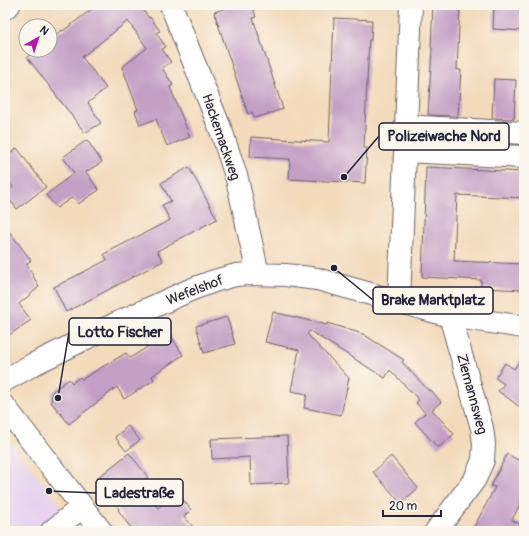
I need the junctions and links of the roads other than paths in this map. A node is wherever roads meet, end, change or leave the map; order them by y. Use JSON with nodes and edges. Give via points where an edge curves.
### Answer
{"nodes":[{"id":1,"x":9,"y":5,"type":"edge"},
{"id":2,"x":171,"y":5,"type":"edge"},
{"id":3,"x":411,"y":5,"type":"edge"},
{"id":4,"x":5,"y":8,"type":"edge"},
{"id":5,"x":406,"y":126,"type":"junction"},
{"id":6,"x":524,"y":132,"type":"edge"},
{"id":7,"x":405,"y":151,"type":"junction"},
{"id":8,"x":524,"y":157,"type":"edge"},
{"id":9,"x":258,"y":274,"type":"junction"},
{"id":10,"x":399,"y":301,"type":"junction"},
{"id":11,"x":450,"y":316,"type":"junction"},
{"id":12,"x":524,"y":327,"type":"edge"},
{"id":13,"x":5,"y":380,"type":"edge"},
{"id":14,"x":5,"y":407,"type":"edge"},
{"id":15,"x":82,"y":507,"type":"junction"},
{"id":16,"x":52,"y":531,"type":"edge"},
{"id":17,"x":101,"y":531,"type":"edge"},
{"id":18,"x":436,"y":531,"type":"edge"}],
"edges":[{"from":1,"to":4,"type":"street"},
{"from":2,"to":9,"type":"street","name":"Hackemackweg","via":[[222,133],[237,179]]},
{"from":3,"to":5,"type":"street"},
{"from":5,"to":6,"type":"street"},
{"from":5,"to":7,"type":"street"},
{"from":7,"to":8,"type":"street"},
{"from":7,"to":10,"type":"street"},
{"from":9,"to":10,"type":"street","name":"Wefelshof","via":[[316,279]]},
{"from":9,"to":13,"type":"street","name":"Wefelshof","via":[[236,275],[190,290]]},
{"from":10,"to":11,"type":"street","name":"Wefelshof"},
{"from":11,"to":12,"type":"street","name":"Wefelshof"},
{"from":11,"to":18,"type":"street","name":"Ziemannsweg","via":[[482,428],[483,460],[475,479]]},
{"from":14,"to":15,"type":"street"},
{"from":15,"to":16,"type":"street"},
{"from":15,"to":17,"type":"street"}]}
